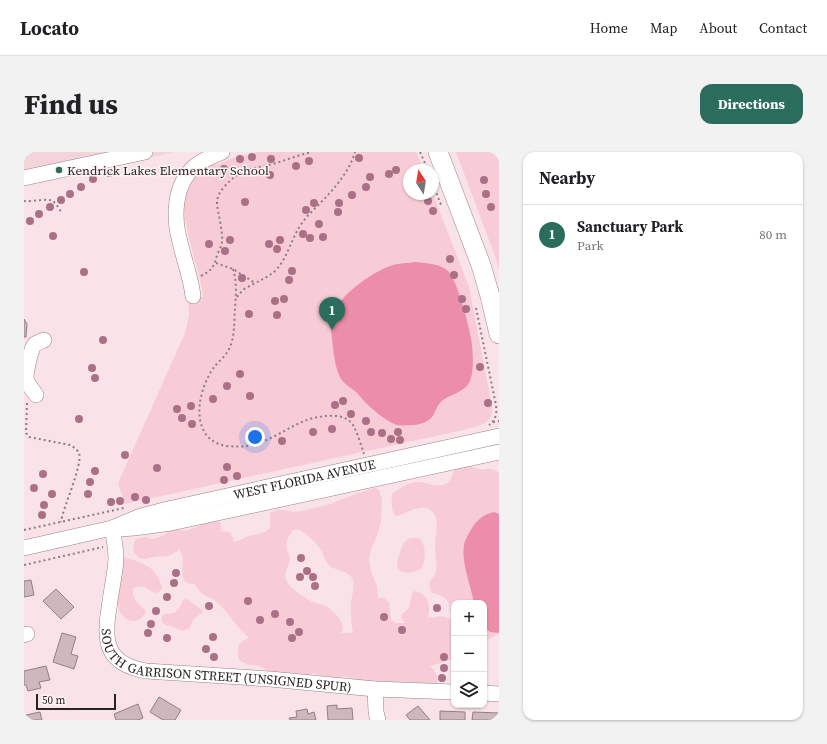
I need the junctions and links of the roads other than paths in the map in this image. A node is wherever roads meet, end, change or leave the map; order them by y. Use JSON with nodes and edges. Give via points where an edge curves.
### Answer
{"nodes":[{"id":1,"x":146,"y":152,"type":"edge"},
{"id":2,"x":222,"y":152,"type":"edge"},
{"id":3,"x":438,"y":152,"type":"edge"},
{"id":4,"x":24,"y":178,"type":"edge"},
{"id":5,"x":193,"y":296,"type":"dead end"},
{"id":6,"x":499,"y":334,"type":"edge"},
{"id":7,"x":44,"y":340,"type":"dead end"},
{"id":8,"x":32,"y":396,"type":"road end"},
{"id":9,"x":499,"y":436,"type":"edge"},
{"id":10,"x":499,"y":452,"type":"edge"},
{"id":11,"x":112,"y":528,"type":"junction"},
{"id":12,"x":24,"y":548,"type":"edge"},
{"id":13,"x":375,"y":689,"type":"junction"},
{"id":14,"x":451,"y":692,"type":"edge"},
{"id":15,"x":487,"y":693,"type":"edge"},
{"id":16,"x":499,"y":694,"type":"edge"},
{"id":17,"x":378,"y":720,"type":"edge"}],
"edges":[{"from":1,"to":4,"type":"street"},
{"from":2,"to":5,"type":"street","via":[[195,166],[183,181],[176,207],[176,226]]},
{"from":3,"to":6,"type":"main road","via":[[481,265]]},
{"from":7,"to":8,"type":"street","via":[[34,346],[26,374]]},
{"from":9,"to":11,"type":"street","name":"WEST FLORIDA AVENUE","via":[[168,509],[137,517]]},
{"from":10,"to":11,"type":"street","name":"WEST FLORIDA AVENUE","via":[[171,523],[125,529]]},
{"from":11,"to":12,"type":"street","name":"WEST FLORIDA AVENUE"},
{"from":11,"to":13,"type":"street","name":"SOUTH GARRISON STREET (UNSIGNED SPUR)","via":[[116,556],[106,627],[107,641],[114,656],[128,666],[146,671]]},
{"from":13,"to":14,"type":"street","name":"SOUTH GARRISON STREET (UNSIGNED SPUR)"},
{"from":13,"to":17,"type":"street"},
{"from":15,"to":16,"type":"street"}]}
